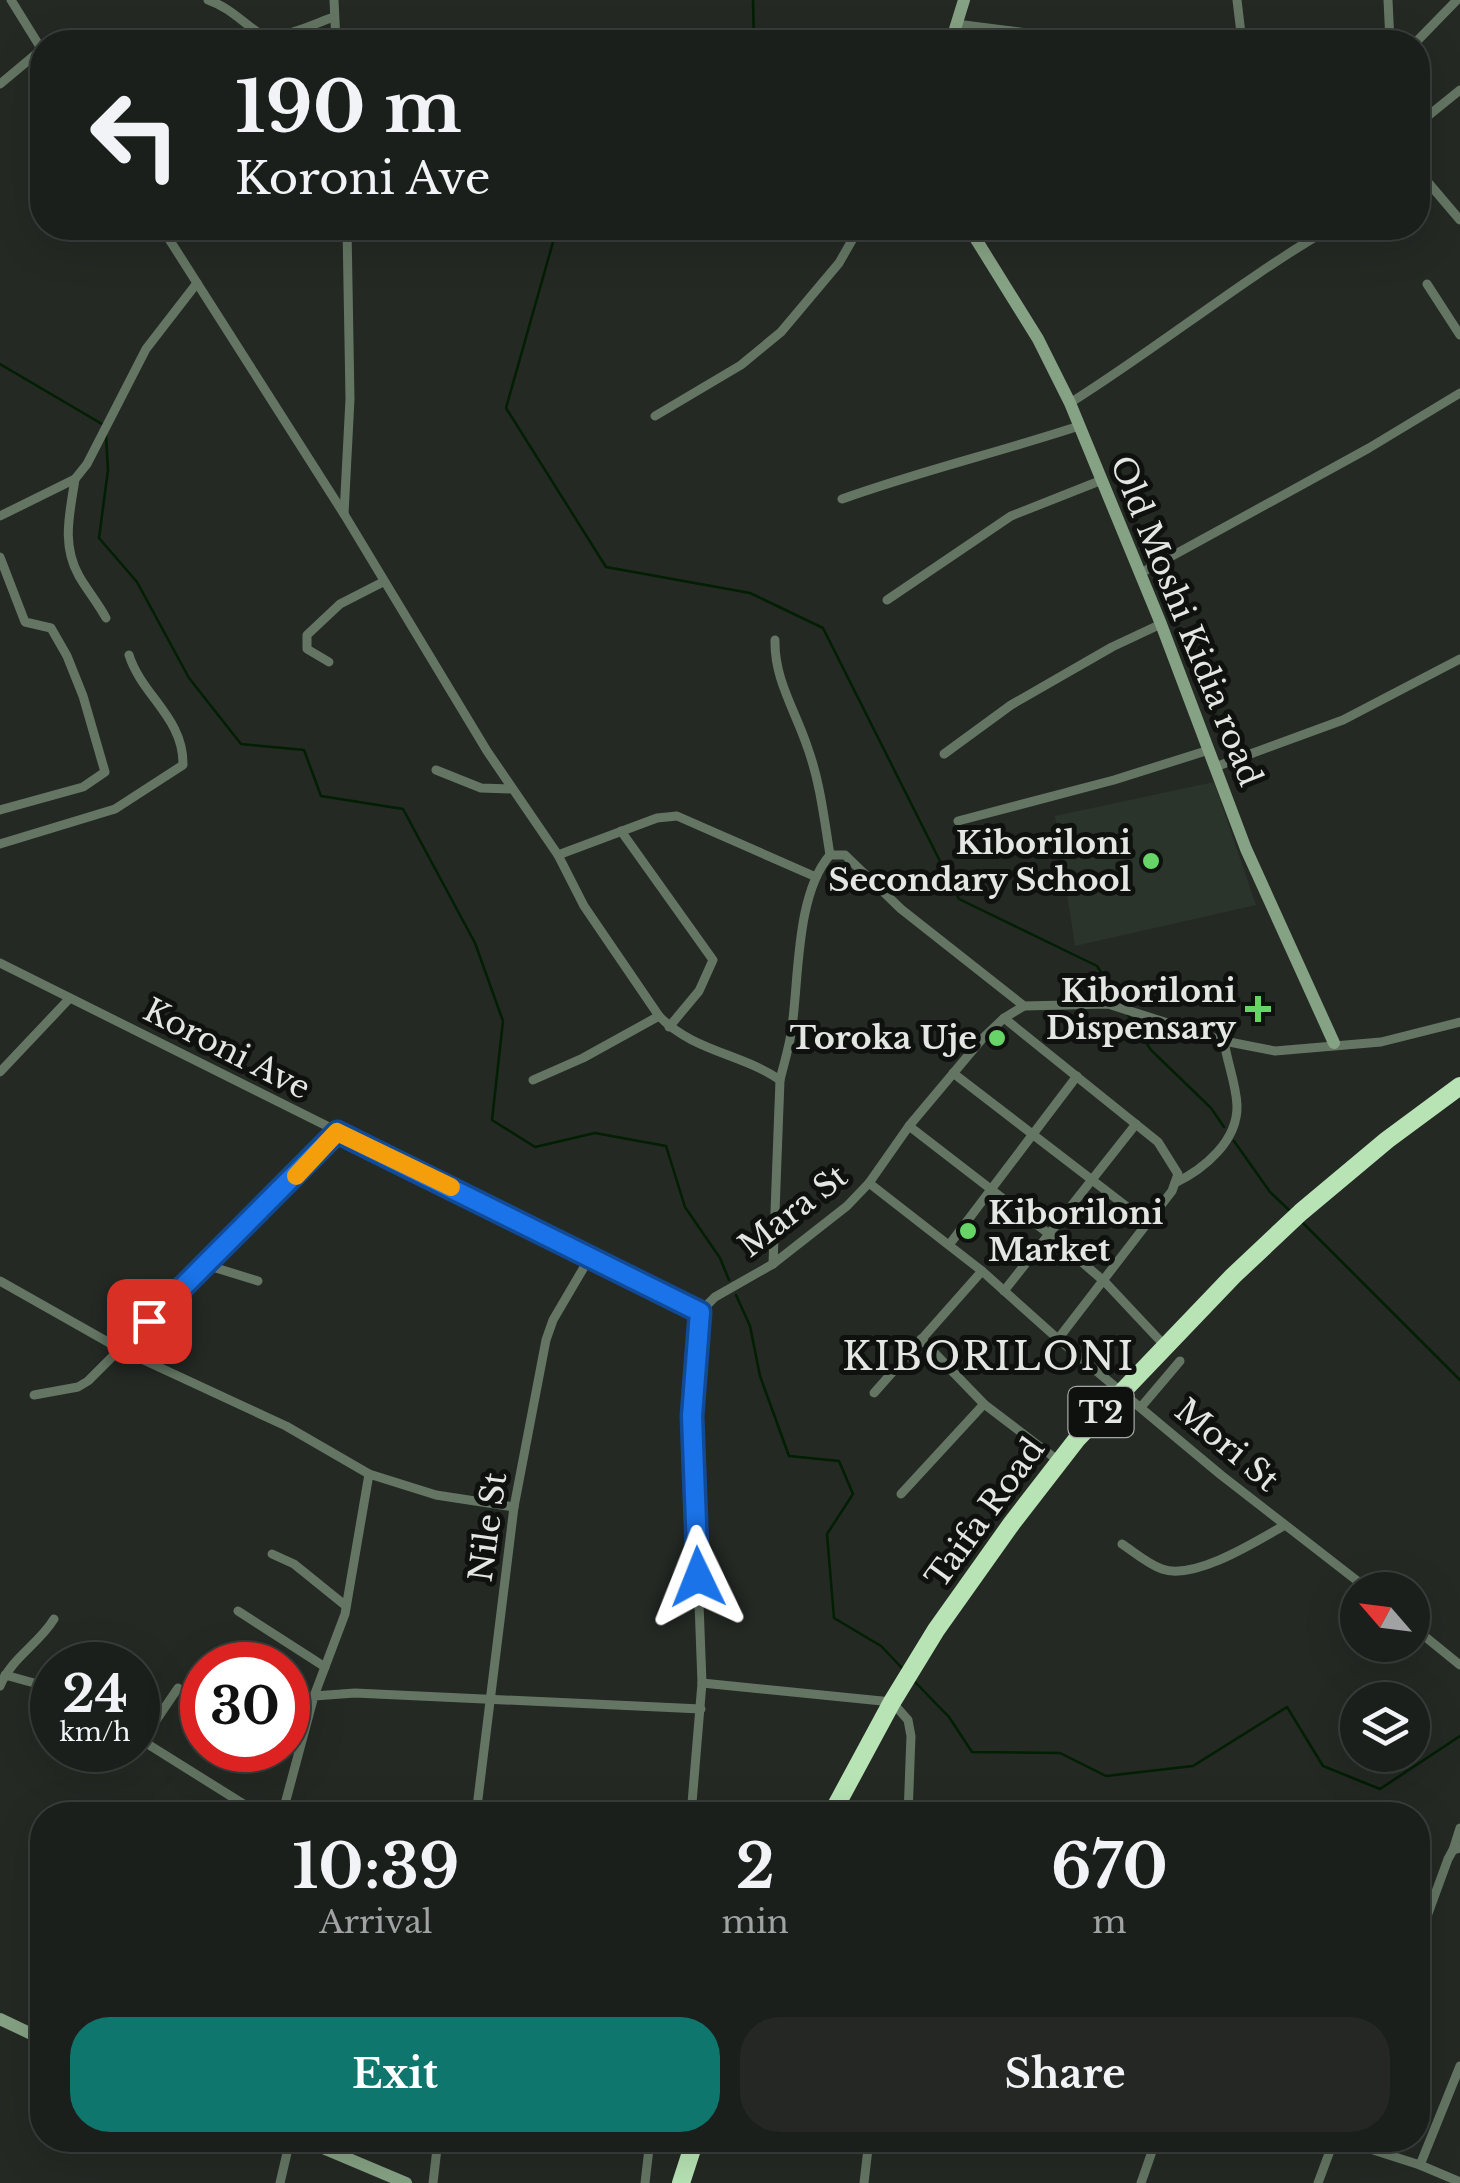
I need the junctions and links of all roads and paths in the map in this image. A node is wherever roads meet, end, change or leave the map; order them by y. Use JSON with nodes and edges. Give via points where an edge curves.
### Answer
{"nodes":[{"id":1,"x":12,"y":0,"type":"edge"},
{"id":2,"x":208,"y":0,"type":"edge"},
{"id":3,"x":334,"y":0,"type":"edge"},
{"id":4,"x":964,"y":0,"type":"edge"},
{"id":5,"x":1237,"y":0,"type":"edge"},
{"id":6,"x":1388,"y":0,"type":"edge"},
{"id":7,"x":1457,"y":0,"type":"edge"},
{"id":8,"x":334,"y":17,"type":"junction"},
{"id":9,"x":956,"y":24,"type":"junction"},
{"id":10,"x":30,"y":30,"type":"edge"},
{"id":11,"x":255,"y":30,"type":"edge"},
{"id":12,"x":290,"y":30,"type":"edge"},
{"id":13,"x":335,"y":30,"type":"edge"},
{"id":14,"x":954,"y":30,"type":"edge"},
{"id":15,"x":1003,"y":30,"type":"edge"},
{"id":16,"x":1241,"y":30,"type":"edge"},
{"id":17,"x":1389,"y":30,"type":"edge"},
{"id":18,"x":1428,"y":30,"type":"edge"},
{"id":19,"x":30,"y":60,"type":"edge"},
{"id":20,"x":0,"y":84,"type":"edge"},
{"id":21,"x":1460,"y":90,"type":"edge"},
{"id":22,"x":1430,"y":114,"type":"edge"},
{"id":23,"x":1430,"y":185,"type":"edge"},
{"id":24,"x":1460,"y":220,"type":"edge"},
{"id":25,"x":170,"y":240,"type":"edge"},
{"id":26,"x":346,"y":240,"type":"edge"},
{"id":27,"x":853,"y":240,"type":"edge"},
{"id":28,"x":977,"y":240,"type":"edge"},
{"id":29,"x":1311,"y":240,"type":"edge"},
{"id":30,"x":197,"y":283,"type":"junction"},
{"id":31,"x":1427,"y":284,"type":"dead end"},
{"id":32,"x":1460,"y":335,"type":"edge"},
{"id":33,"x":1460,"y":394,"type":"edge"},
{"id":34,"x":1070,"y":403,"type":"junction"},
{"id":35,"x":656,"y":416,"type":"dead end"},
{"id":36,"x":1079,"y":426,"type":"junction"},
{"id":37,"x":76,"y":479,"type":"junction"},
{"id":38,"x":1102,"y":480,"type":"junction"},
{"id":39,"x":842,"y":499,"type":"dead end"},
{"id":40,"x":344,"y":514,"type":"junction"},
{"id":41,"x":0,"y":516,"type":"edge"},
{"id":42,"x":0,"y":557,"type":"edge"},
{"id":43,"x":1141,"y":573,"type":"junction"},
{"id":44,"x":383,"y":582,"type":"junction"},
{"id":45,"x":887,"y":600,"type":"dead end"},
{"id":46,"x":106,"y":618,"type":"dead end"},
{"id":47,"x":1161,"y":624,"type":"junction"},
{"id":48,"x":775,"y":640,"type":"dead end"},
{"id":49,"x":129,"y":655,"type":"dead end"},
{"id":50,"x":1460,"y":658,"type":"edge"},
{"id":51,"x":329,"y":662,"type":"dead end"},
{"id":52,"x":1209,"y":750,"type":"junction"},
{"id":53,"x":944,"y":754,"type":"dead end"},
{"id":54,"x":1215,"y":767,"type":"junction"},
{"id":55,"x":436,"y":770,"type":"dead end"},
{"id":56,"x":512,"y":789,"type":"junction"},
{"id":57,"x":0,"y":810,"type":"edge"},
{"id":58,"x":958,"y":822,"type":"dead end"},
{"id":59,"x":620,"y":831,"type":"junction"},
{"id":60,"x":0,"y":844,"type":"edge"},
{"id":61,"x":558,"y":855,"type":"junction"},
{"id":62,"x":830,"y":855,"type":"junction"},
{"id":63,"x":816,"y":877,"type":"junction"},
{"id":64,"x":0,"y":963,"type":"edge"},
{"id":65,"x":69,"y":999,"type":"junction"},
{"id":66,"x":1024,"y":1006,"type":"junction"},
{"id":67,"x":659,"y":1016,"type":"junction"},
{"id":68,"x":1004,"y":1018,"type":"junction"},
{"id":69,"x":1460,"y":1022,"type":"edge"},
{"id":70,"x":669,"y":1027,"type":"junction"},
{"id":71,"x":1224,"y":1041,"type":"junction"},
{"id":72,"x":1334,"y":1044,"type":"junction"},
{"id":73,"x":0,"y":1072,"type":"edge"},
{"id":74,"x":953,"y":1073,"type":"junction"},
{"id":75,"x":1076,"y":1076,"type":"junction"},
{"id":76,"x":533,"y":1080,"type":"dead end"},
{"id":77,"x":780,"y":1080,"type":"junction"},
{"id":78,"x":1460,"y":1086,"type":"edge"},
{"id":79,"x":1136,"y":1124,"type":"junction"},
{"id":80,"x":909,"y":1126,"type":"junction"},
{"id":81,"x":337,"y":1132,"type":"junction"},
{"id":82,"x":1033,"y":1134,"type":"junction"},
{"id":83,"x":1092,"y":1180,"type":"junction"},
{"id":84,"x":870,"y":1183,"type":"junction"},
{"id":85,"x":1175,"y":1183,"type":"junction"},
{"id":86,"x":990,"y":1189,"type":"junction"},
{"id":87,"x":1148,"y":1223,"type":"junction"},
{"id":88,"x":1049,"y":1234,"type":"junction"},
{"id":89,"x":949,"y":1245,"type":"junction"},
{"id":90,"x":590,"y":1257,"type":"junction"},
{"id":91,"x":203,"y":1264,"type":"junction"},
{"id":92,"x":773,"y":1264,"type":"junction"},
{"id":93,"x":982,"y":1271,"type":"junction"},
{"id":94,"x":0,"y":1281,"type":"edge"},
{"id":95,"x":258,"y":1282,"type":"dead end"},
{"id":96,"x":1105,"y":1282,"type":"junction"},
{"id":97,"x":1004,"y":1291,"type":"junction"},
{"id":98,"x":700,"y":1312,"type":"junction"},
{"id":99,"x":920,"y":1339,"type":"junction"},
{"id":100,"x":1058,"y":1339,"type":"junction"},
{"id":101,"x":1166,"y":1348,"type":"junction"},
{"id":102,"x":122,"y":1350,"type":"junction"},
{"id":103,"x":1180,"y":1362,"type":"dead end"},
{"id":104,"x":1120,"y":1392,"type":"junction"},
{"id":105,"x":874,"y":1393,"type":"dead end"},
{"id":106,"x":34,"y":1395,"type":"dead end"},
{"id":107,"x":984,"y":1404,"type":"junction"},
{"id":108,"x":1142,"y":1407,"type":"junction"},
{"id":109,"x":1060,"y":1462,"type":"junction"},
{"id":110,"x":369,"y":1474,"type":"junction"},
{"id":111,"x":901,"y":1494,"type":"dead end"},
{"id":112,"x":514,"y":1507,"type":"junction"},
{"id":113,"x":1284,"y":1524,"type":"junction"},
{"id":114,"x":1122,"y":1544,"type":"dead end"},
{"id":115,"x":272,"y":1554,"type":"dead end"},
{"id":116,"x":1346,"y":1572,"type":"edge"},
{"id":117,"x":346,"y":1606,"type":"junction"},
{"id":118,"x":238,"y":1611,"type":"dead end"},
{"id":119,"x":54,"y":1619,"type":"dead end"},
{"id":120,"x":1430,"y":1641,"type":"edge"},
{"id":121,"x":1458,"y":1664,"type":"edge"},
{"id":122,"x":326,"y":1667,"type":"junction"},
{"id":123,"x":2,"y":1680,"type":"edge"},
{"id":124,"x":702,"y":1683,"type":"junction"},
{"id":125,"x":30,"y":1684,"type":"edge"},
{"id":126,"x":178,"y":1688,"type":"dead end"},
{"id":127,"x":314,"y":1696,"type":"junction"},
{"id":128,"x":490,"y":1699,"type":"junction"},
{"id":129,"x":892,"y":1702,"type":"junction"},
{"id":130,"x":701,"y":1709,"type":"junction"},
{"id":131,"x":160,"y":1712,"type":"edge"},
{"id":132,"x":160,"y":1752,"type":"edge"},
{"id":133,"x":240,"y":1802,"type":"edge"},
{"id":134,"x":285,"y":1802,"type":"edge"},
{"id":135,"x":478,"y":1802,"type":"edge"},
{"id":136,"x":691,"y":1802,"type":"edge"},
{"id":137,"x":837,"y":1802,"type":"edge"},
{"id":138,"x":908,"y":1802,"type":"edge"},
{"id":139,"x":1460,"y":1828,"type":"edge"},
{"id":140,"x":1456,"y":1849,"type":"edge"},
{"id":141,"x":1430,"y":1909,"type":"edge"},
{"id":142,"x":0,"y":2019,"type":"edge"},
{"id":143,"x":30,"y":2033,"type":"edge"},
{"id":144,"x":1460,"y":2066,"type":"edge"},
{"id":145,"x":1430,"y":2140,"type":"edge"},
{"id":146,"x":287,"y":2152,"type":"edge"},
{"id":147,"x":332,"y":2152,"type":"edge"},
{"id":148,"x":437,"y":2152,"type":"edge"},
{"id":149,"x":648,"y":2152,"type":"edge"},
{"id":150,"x":691,"y":2152,"type":"edge"},
{"id":151,"x":868,"y":2152,"type":"edge"},
{"id":152,"x":1152,"y":2152,"type":"edge"},
{"id":153,"x":1330,"y":2152,"type":"edge"},
{"id":154,"x":1379,"y":2152,"type":"edge"},
{"id":155,"x":1425,"y":2152,"type":"edge"},
{"id":156,"x":1420,"y":2165,"type":"junction"},
{"id":157,"x":1460,"y":2182,"type":"edge"},
{"id":158,"x":280,"y":2183,"type":"edge"},
{"id":159,"x":406,"y":2183,"type":"edge"},
{"id":160,"x":433,"y":2183,"type":"edge"},
{"id":161,"x":644,"y":2183,"type":"edge"},
{"id":162,"x":681,"y":2183,"type":"edge"},
{"id":163,"x":864,"y":2183,"type":"edge"},
{"id":164,"x":1141,"y":2183,"type":"edge"},
{"id":165,"x":1318,"y":2183,"type":"edge"}],
"edges":[{"from":1,"to":10,"type":"street"},
{"from":2,"to":11,"type":"street"},
{"from":3,"to":8,"type":"street"},
{"from":4,"to":9,"type":"street"},
{"from":5,"to":16,"type":"street"},
{"from":6,"to":17,"type":"street"},
{"from":7,"to":18,"type":"street"},
{"from":8,"to":12,"type":"street"},
{"from":8,"to":13,"type":"street"},
{"from":9,"to":14,"type":"street"},
{"from":9,"to":15,"type":"street"},
{"from":19,"to":20,"type":"street"},
{"from":21,"to":22,"type":"street"},
{"from":23,"to":24,"type":"street"},
{"from":25,"to":30,"type":"street"},
{"from":26,"to":40,"type":"street","via":[[350,399]]},
{"from":27,"to":35,"type":"street","via":[[781,332],[741,366]]},
{"from":28,"to":34,"type":"street","name":"Old Moshi Kidia road"},
{"from":29,"to":34,"type":"street"},
{"from":30,"to":37,"type":"street","via":[[146,349]]},
{"from":30,"to":40,"type":"street"},
{"from":31,"to":32,"type":"street"},
{"from":33,"to":43,"type":"street"},
{"from":34,"to":36,"type":"street","name":"Old Moshi Kidia road"},
{"from":36,"to":38,"type":"street","name":"Old Moshi Kidia road"},
{"from":36,"to":39,"type":"street"},
{"from":37,"to":41,"type":"street"},
{"from":37,"to":46,"type":"street","via":[[66,535],[70,556]]},
{"from":38,"to":43,"type":"street","name":"Old Moshi Kidia road"},
{"from":38,"to":45,"type":"street","via":[[1011,516]]},
{"from":40,"to":44,"type":"street"},
{"from":42,"to":57,"type":"street","via":[[25,622],[51,628],[67,656],[105,772],[82,787]]},
{"from":43,"to":47,"type":"street","name":"Old Moshi Kidia road"},
{"from":44,"to":51,"type":"street","via":[[340,604],[312,629],[307,648]]},
{"from":44,"to":56,"type":"street"},
{"from":47,"to":52,"type":"street","name":"Old Moshi Kidia road"},
{"from":47,"to":53,"type":"street","via":[[1011,705]]},
{"from":48,"to":62,"type":"street","via":[[777,674],[819,784]]},
{"from":49,"to":60,"type":"street","via":[[136,676],[173,724],[183,765],[106,813]]},
{"from":50,"to":54,"type":"street","via":[[1343,720]]},
{"from":52,"to":54,"type":"street","name":"Old Moshi Kidia road"},
{"from":52,"to":58,"type":"street"},
{"from":54,"to":72,"type":"street","name":"Old Moshi Kidia road"},
{"from":55,"to":56,"type":"street","via":[[480,788]]},
{"from":56,"to":61,"type":"street"},
{"from":59,"to":61,"type":"street"},
{"from":59,"to":63,"type":"street","via":[[677,816]]},
{"from":59,"to":70,"type":"street","via":[[713,960]]},
{"from":61,"to":67,"type":"street","via":[[584,906]]},
{"from":62,"to":63,"type":"street"},
{"from":62,"to":66,"type":"street","via":[[845,856],[900,909]]},
{"from":63,"to":77,"type":"street"},
{"from":64,"to":65,"type":"street","name":"Koroni Ave"},
{"from":65,"to":73,"type":"street"},
{"from":65,"to":81,"type":"street","name":"Koroni Ave"},
{"from":66,"to":68,"type":"street","name":"Mara St"},
{"from":66,"to":71,"type":"street","name":"Mara St","via":[[1108,1004]]},
{"from":67,"to":70,"type":"street"},
{"from":67,"to":76,"type":"street"},
{"from":68,"to":74,"type":"street","name":"Mara St"},
{"from":68,"to":75,"type":"street"},
{"from":69,"to":72,"type":"street","name":"Mara St","via":[[1381,1042]]},
{"from":70,"to":77,"type":"street"},
{"from":71,"to":72,"type":"street","name":"Mara St","via":[[1275,1051]]},
{"from":71,"to":85,"type":"street","via":[[1236,1119],[1214,1156]]},
{"from":74,"to":80,"type":"street","name":"Mara St"},
{"from":74,"to":82,"type":"street"},
{"from":75,"to":79,"type":"street"},
{"from":75,"to":82,"type":"street"},
{"from":77,"to":92,"type":"street"},
{"from":78,"to":101,"type":"highway","name":"Taifa Road","number":"T2","via":[[1301,1212]]},
{"from":79,"to":83,"type":"street"},
{"from":79,"to":85,"type":"street","via":[[1170,1157]]},
{"from":80,"to":84,"type":"street","name":"Mara St"},
{"from":80,"to":86,"type":"street"},
{"from":81,"to":90,"type":"street","name":"Koroni Ave"},
{"from":81,"to":91,"type":"street"},
{"from":82,"to":83,"type":"street"},
{"from":82,"to":86,"type":"street"},
{"from":83,"to":87,"type":"street"},
{"from":83,"to":88,"type":"street"},
{"from":84,"to":89,"type":"street","name":"Mori St"},
{"from":84,"to":92,"type":"street","name":"Mara St"},
{"from":85,"to":87,"type":"street"},
{"from":86,"to":88,"type":"street"},
{"from":86,"to":89,"type":"street"},
{"from":87,"to":96,"type":"street"},
{"from":88,"to":96,"type":"street"},
{"from":88,"to":97,"type":"street"},
{"from":89,"to":93,"type":"street","name":"Mori St"},
{"from":90,"to":98,"type":"street","name":"Koroni Ave"},
{"from":90,"to":112,"type":"street","name":"Nile St","via":[[546,1340]]},
{"from":91,"to":95,"type":"street"},
{"from":91,"to":102,"type":"street"},
{"from":92,"to":98,"type":"street","name":"Mara St"},
{"from":93,"to":97,"type":"street","name":"Mori St"},
{"from":93,"to":99,"type":"street"},
{"from":94,"to":102,"type":"street"},
{"from":96,"to":100,"type":"street"},
{"from":96,"to":101,"type":"street"},
{"from":97,"to":100,"type":"street","name":"Mori St"},
{"from":98,"to":124,"type":"street","via":[[692,1416]]},
{"from":99,"to":105,"type":"street"},
{"from":99,"to":107,"type":"street"},
{"from":100,"to":104,"type":"street","name":"Mori St"},
{"from":101,"to":104,"type":"highway","name":"Taifa Road","number":"T2"},
{"from":102,"to":106,"type":"street","via":[[78,1388]]},
{"from":102,"to":110,"type":"street","via":[[286,1426]]},
{"from":103,"to":108,"type":"street"},
{"from":104,"to":108,"type":"street","name":"Mori St"},
{"from":104,"to":109,"type":"highway","name":"Taifa Road","number":"T2"},
{"from":107,"to":109,"type":"street"},
{"from":107,"to":111,"type":"street"},
{"from":108,"to":113,"type":"street","name":"Mori St"},
{"from":109,"to":129,"type":"highway","name":"Taifa Road","number":"T2","via":[[936,1630]]},
{"from":110,"to":112,"type":"street","via":[[436,1495]]},
{"from":110,"to":117,"type":"street"},
{"from":112,"to":128,"type":"street","name":"Nile St"},
{"from":113,"to":114,"type":"street","via":[[1229,1554],[1175,1572]]},
{"from":113,"to":116,"type":"street","name":"Mori St"},
{"from":115,"to":117,"type":"street"},
{"from":117,"to":122,"type":"street"},
{"from":118,"to":122,"type":"street"},
{"from":119,"to":123,"type":"street"},
{"from":120,"to":121,"type":"street"},
{"from":122,"to":127,"type":"street"},
{"from":123,"to":125,"type":"street"},
{"from":124,"to":129,"type":"street"},
{"from":124,"to":130,"type":"street"},
{"from":126,"to":131,"type":"street"},
{"from":127,"to":128,"type":"street"},
{"from":127,"to":134,"type":"street"},
{"from":128,"to":130,"type":"street"},
{"from":128,"to":135,"type":"street","name":"Nile St"},
{"from":129,"to":137,"type":"highway","name":"Taifa Road","number":"T2"},
{"from":129,"to":138,"type":"street","via":[[908,1720],[911,1736]]},
{"from":130,"to":136,"type":"street"},
{"from":132,"to":133,"type":"street"},
{"from":139,"to":140,"type":"street"},
{"from":140,"to":141,"type":"street"},
{"from":142,"to":143,"type":"street"},
{"from":144,"to":145,"type":"street"},
{"from":146,"to":158,"type":"street"},
{"from":147,"to":159,"type":"street"},
{"from":148,"to":160,"type":"street"},
{"from":149,"to":161,"type":"street"},
{"from":150,"to":162,"type":"highway"},
{"from":151,"to":163,"type":"street"},
{"from":152,"to":164,"type":"street"},
{"from":153,"to":165,"type":"street"},
{"from":154,"to":156,"type":"street"},
{"from":155,"to":156,"type":"street"},
{"from":156,"to":157,"type":"street"}]}
